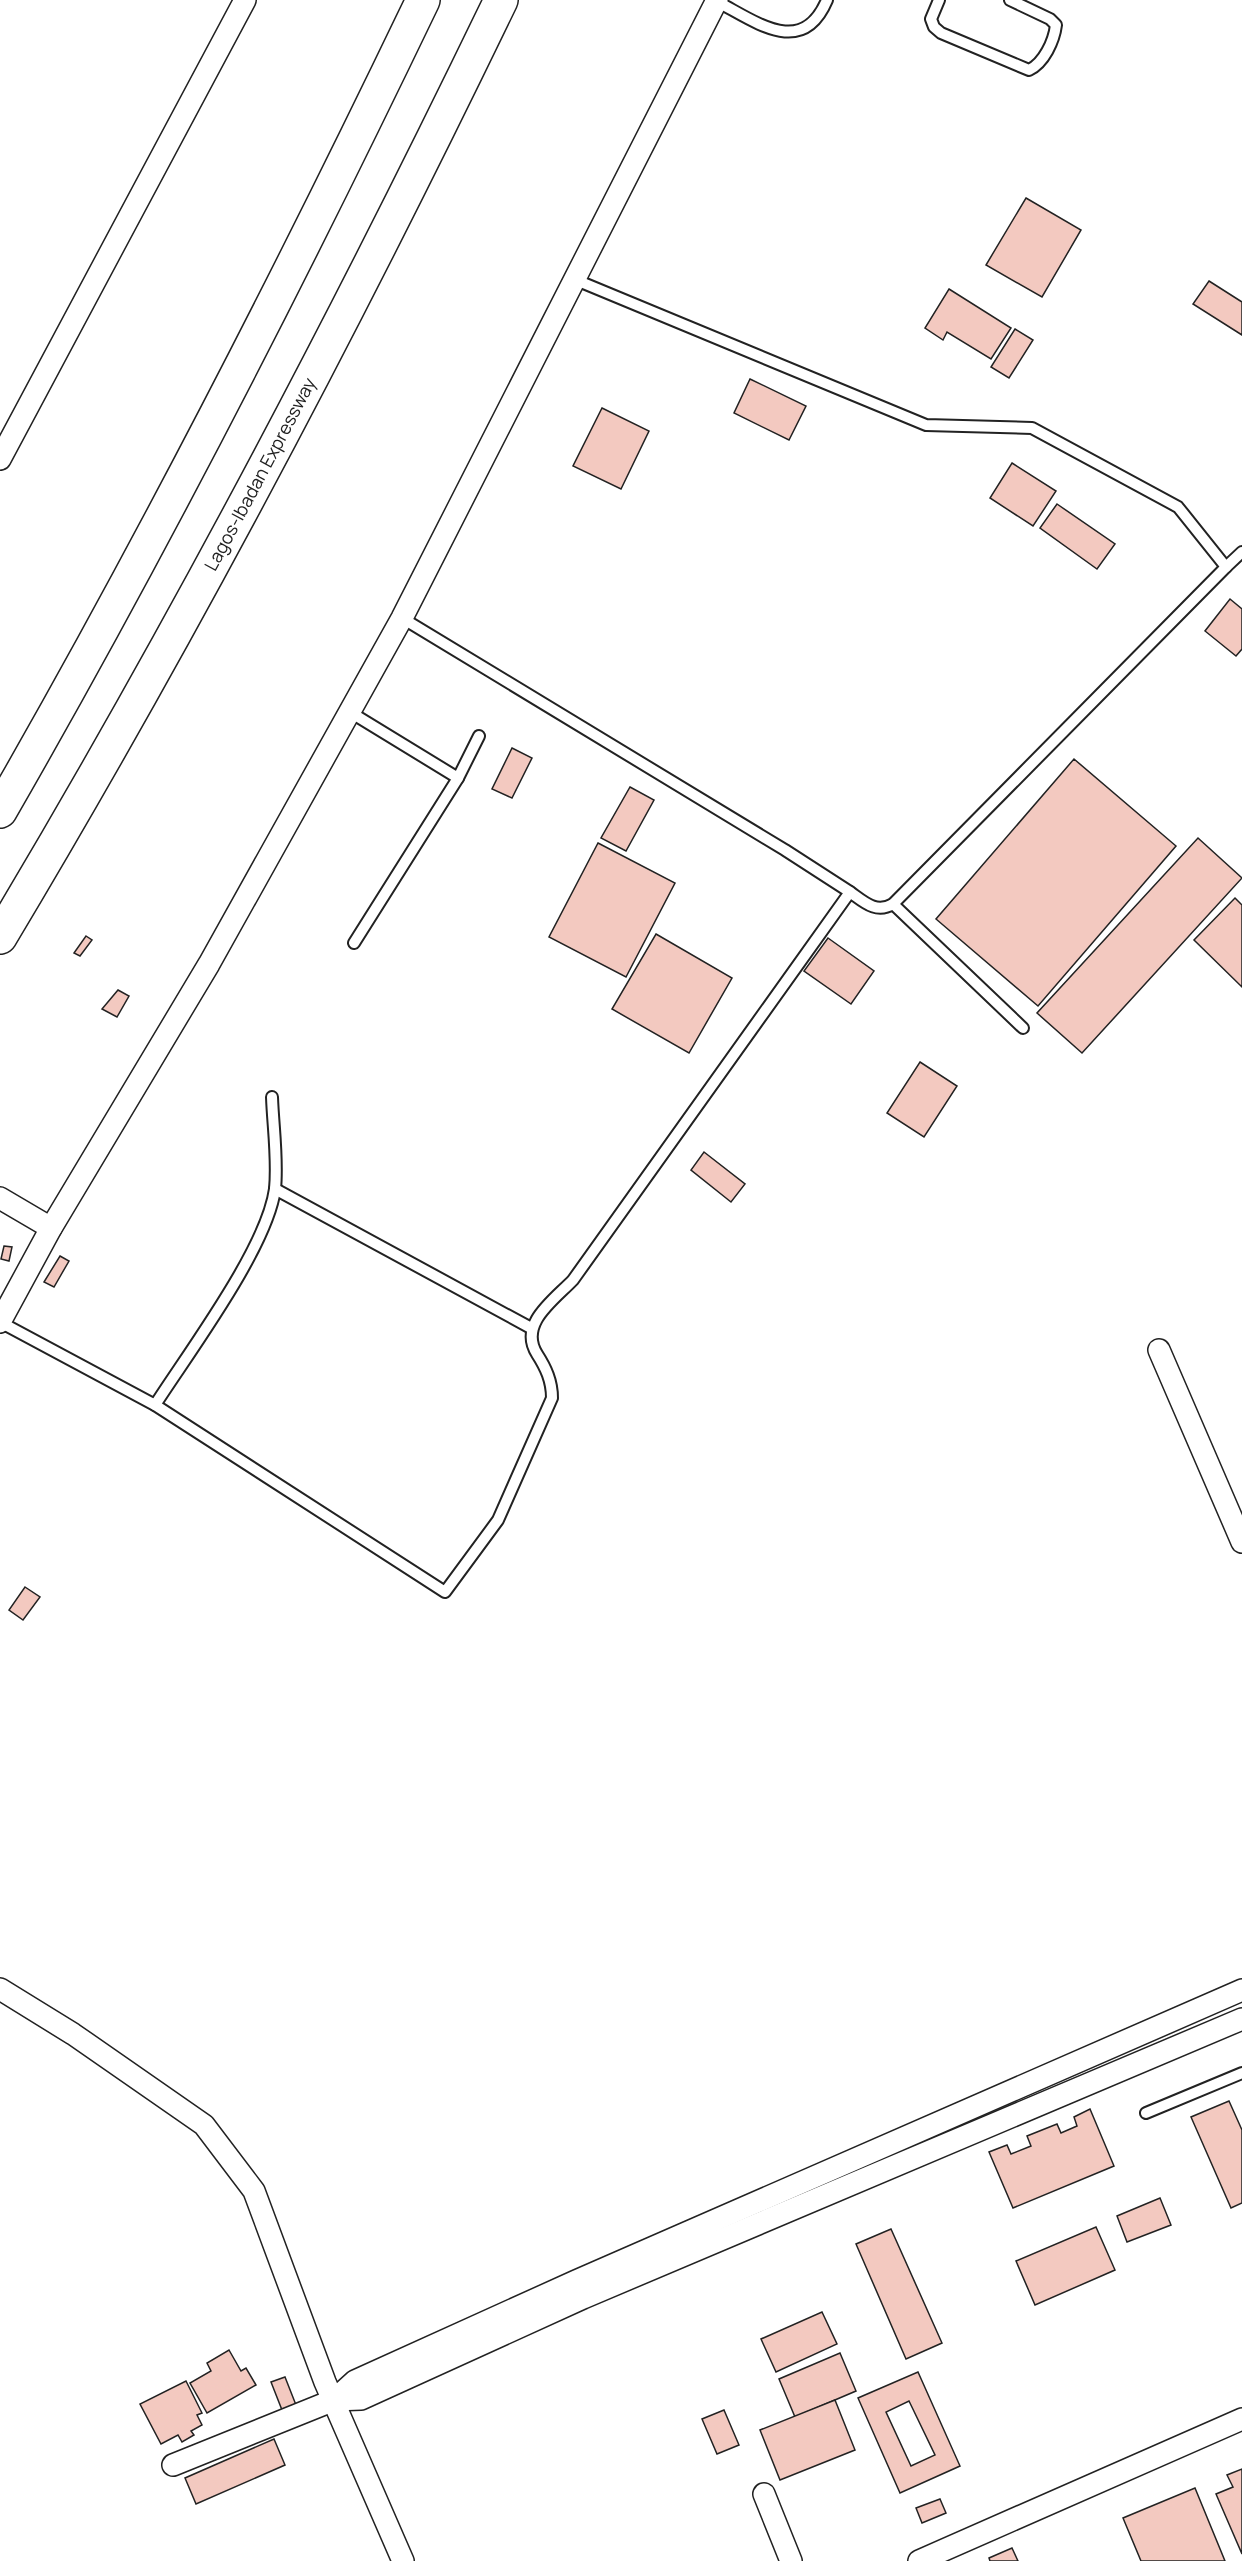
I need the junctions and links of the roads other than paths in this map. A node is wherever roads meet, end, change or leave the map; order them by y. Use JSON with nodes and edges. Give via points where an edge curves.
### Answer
{"nodes":[{"id":1,"x":245,"y":0,"type":"edge"},
{"id":2,"x":423,"y":0,"type":"edge"},
{"id":3,"x":501,"y":0,"type":"edge"},
{"id":4,"x":716,"y":0,"type":"edge"},
{"id":5,"x":827,"y":0,"type":"edge"},
{"id":6,"x":939,"y":0,"type":"edge"},
{"id":7,"x":1010,"y":0,"type":"edge"},
{"id":8,"x":576,"y":280,"type":"junction"},
{"id":9,"x":0,"y":459,"type":"edge"},
{"id":10,"x":1242,"y":552,"type":"edge"},
{"id":11,"x":1226,"y":567,"type":"junction"},
{"id":12,"x":402,"y":618,"type":"junction"},
{"id":13,"x":350,"y":712,"type":"junction"},
{"id":14,"x":479,"y":736,"type":"dead end"},
{"id":15,"x":458,"y":778,"type":"junction"},
{"id":16,"x":0,"y":811,"type":"edge"},
{"id":17,"x":850,"y":892,"type":"junction"},
{"id":18,"x":893,"y":904,"type":"junction"},
{"id":19,"x":0,"y":937,"type":"edge"},
{"id":20,"x":354,"y":943,"type":"dead end"},
{"id":21,"x":1023,"y":1028,"type":"dead end"},
{"id":22,"x":272,"y":1097,"type":"dead end"},
{"id":23,"x":275,"y":1189,"type":"junction"},
{"id":24,"x":0,"y":1198,"type":"edge"},
{"id":25,"x":51,"y":1228,"type":"junction"},
{"id":26,"x":0,"y":1322,"type":"edge"},
{"id":27,"x":531,"y":1328,"type":"junction"},
{"id":28,"x":1159,"y":1350,"type":"dead end"},
{"id":29,"x":155,"y":1405,"type":"junction"},
{"id":30,"x":1242,"y":1541,"type":"edge"},
{"id":31,"x":0,"y":1989,"type":"edge"},
{"id":32,"x":1242,"y":1990,"type":"edge"},
{"id":33,"x":1242,"y":2019,"type":"edge"},
{"id":34,"x":1242,"y":2073,"type":"edge"},
{"id":35,"x":999,"y":2096,"type":"junction"},
{"id":36,"x":1146,"y":2113,"type":"dead end"},
{"id":37,"x":1010,"y":2117,"type":"junction"},
{"id":38,"x":334,"y":2400,"type":"junction"},
{"id":39,"x":1242,"y":2419,"type":"edge"},
{"id":40,"x":173,"y":2464,"type":"dead end"},
{"id":41,"x":764,"y":2494,"type":"dead end"},
{"id":42,"x":403,"y":2561,"type":"edge"},
{"id":43,"x":791,"y":2561,"type":"edge"},
{"id":44,"x":919,"y":2561,"type":"edge"}],
"edges":[{"from":1,"to":9,"type":"street"},
{"from":2,"to":16,"type":"highway","via":[[213,424]]},
{"from":3,"to":19,"type":"highway","name":"Lagos-Ibadan Expressway","via":[[416,176],[252,494]]},
{"from":4,"to":5,"type":"lane","via":[[775,31],[788,33],[815,22]]},
{"from":4,"to":8,"type":"street"},
{"from":6,"to":7,"type":"lane","via":[[931,19],[941,33],[1029,70],[1038,66],[1056,25]]},
{"from":8,"to":11,"type":"lane","via":[[926,425],[1032,428],[1178,507]]},
{"from":8,"to":12,"type":"street"},
{"from":10,"to":11,"type":"lane"},
{"from":11,"to":18,"type":"lane"},
{"from":12,"to":13,"type":"street"},
{"from":12,"to":17,"type":"lane"},
{"from":13,"to":15,"type":"lane"},
{"from":13,"to":25,"type":"street","via":[[209,964]]},
{"from":14,"to":15,"type":"lane"},
{"from":15,"to":20,"type":"lane"},
{"from":17,"to":18,"type":"lane","via":[[870,907],[886,908]]},
{"from":17,"to":27,"type":"lane","via":[[580,1270]]},
{"from":18,"to":21,"type":"lane"},
{"from":22,"to":23,"type":"lane"},
{"from":23,"to":27,"type":"lane"},
{"from":23,"to":29,"type":"lane","via":[[263,1227],[234,1281]]},
{"from":24,"to":25,"type":"street"},
{"from":25,"to":26,"type":"street"},
{"from":26,"to":29,"type":"lane"},
{"from":27,"to":29,"type":"lane","via":[[535,1350],[552,1387],[552,1398],[498,1520],[445,1592]]},
{"from":28,"to":30,"type":"street"},
{"from":31,"to":38,"type":"street","via":[[73,2034],[204,2125],[254,2191]]},
{"from":32,"to":35,"type":"street"},
{"from":33,"to":37,"type":"street"},
{"from":34,"to":36,"type":"lane"},
{"from":35,"to":37,"type":"street"},
{"from":35,"to":38,"type":"street","via":[[355,2381]]},
{"from":37,"to":38,"type":"street","via":[[583,2298],[361,2399]]},
{"from":38,"to":40,"type":"street"},
{"from":38,"to":42,"type":"street"},
{"from":39,"to":44,"type":"street"},
{"from":41,"to":43,"type":"street"}]}
